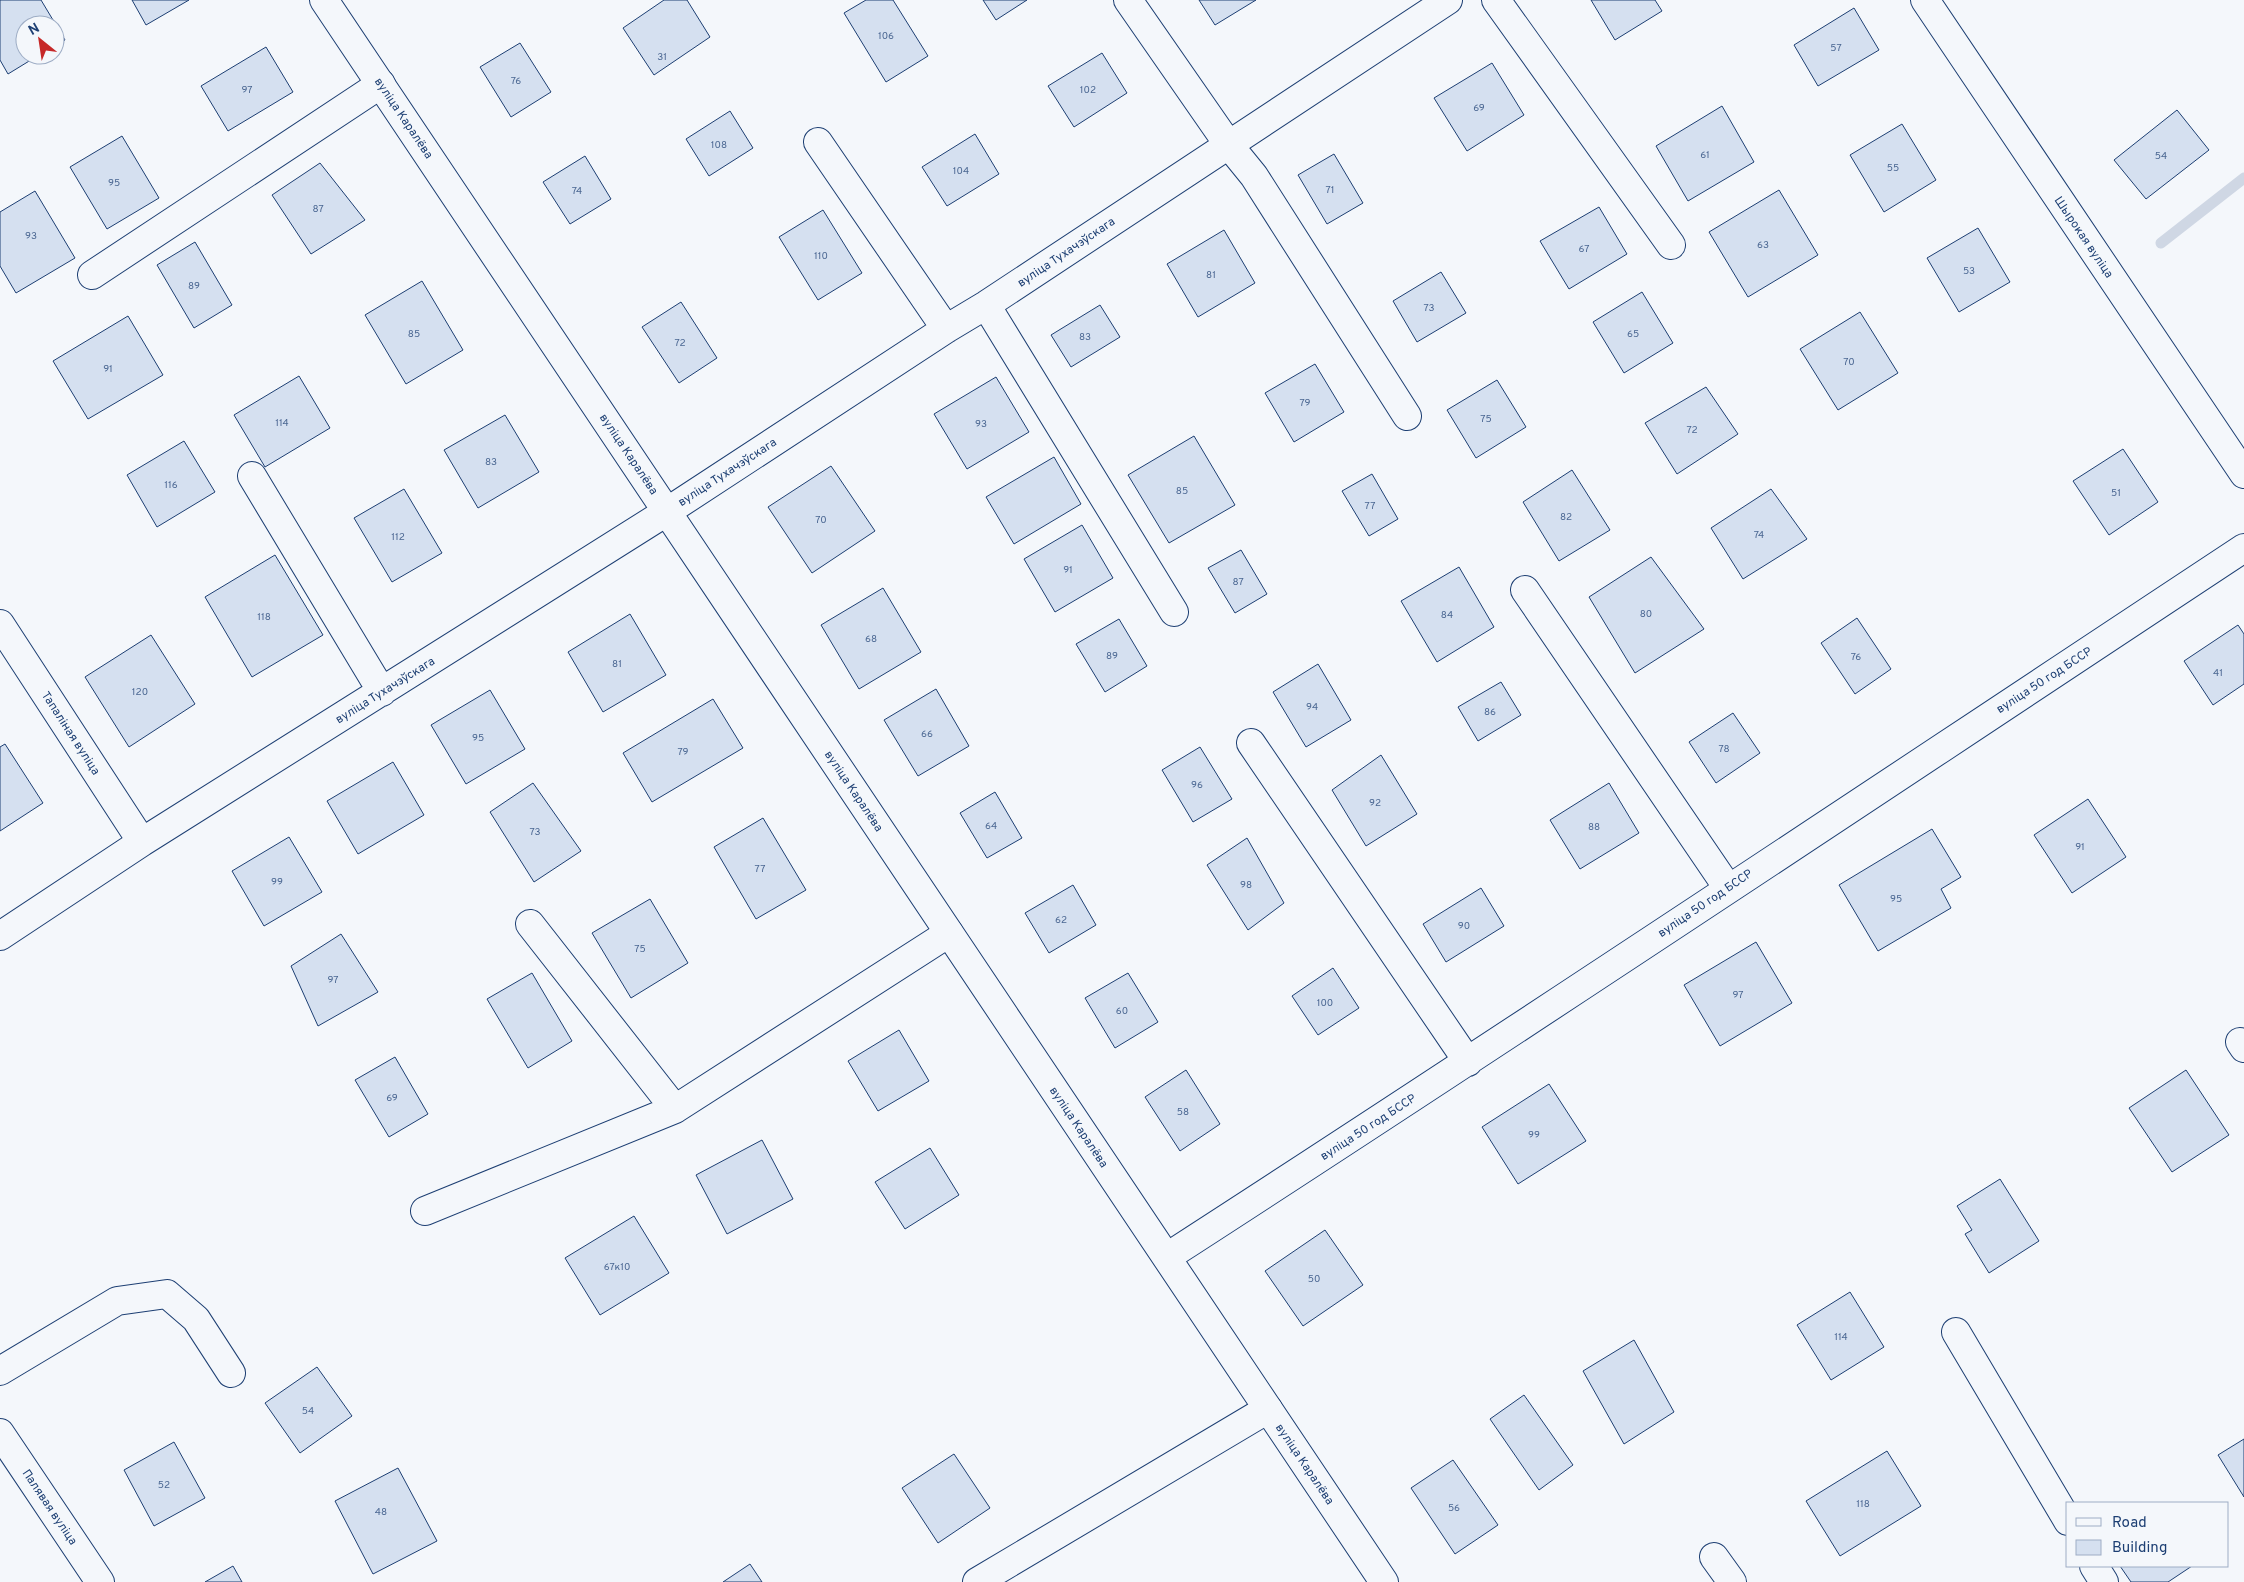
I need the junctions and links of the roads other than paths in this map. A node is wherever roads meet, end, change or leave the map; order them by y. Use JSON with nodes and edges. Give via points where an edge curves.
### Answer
{"nodes":[{"id":1,"x":324,"y":0,"type":"edge"},
{"id":2,"x":1128,"y":0,"type":"edge"},
{"id":3,"x":1448,"y":0,"type":"edge"},
{"id":4,"x":1496,"y":0,"type":"edge"},
{"id":5,"x":1925,"y":0,"type":"edge"},
{"id":6,"x":381,"y":84,"type":"junction"},
{"id":7,"x":818,"y":142,"type":"dead end"},
{"id":8,"x":1228,"y":144,"type":"junction"},
{"id":9,"x":1671,"y":246,"type":"dead end"},
{"id":10,"x":92,"y":275,"type":"dead end"},
{"id":11,"x":986,"y":305,"type":"junction"},
{"id":12,"x":946,"y":329,"type":"junction"},
{"id":13,"x":1406,"y":416,"type":"dead end"},
{"id":14,"x":2244,"y":474,"type":"edge"},
{"id":15,"x":252,"y":476,"type":"dead end"},
{"id":16,"x":668,"y":511,"type":"junction"},
{"id":17,"x":2244,"y":548,"type":"edge"},
{"id":18,"x":1525,"y":590,"type":"dead end"},
{"id":19,"x":1174,"y":612,"type":"dead end"},
{"id":20,"x":0,"y":624,"type":"edge"},
{"id":21,"x":382,"y":692,"type":"junction"},
{"id":22,"x":1251,"y":743,"type":"dead end"},
{"id":23,"x":142,"y":842,"type":"junction"},
{"id":24,"x":1728,"y":888,"type":"junction"},
{"id":25,"x":530,"y":924,"type":"dead end"},
{"id":26,"x":949,"y":934,"type":"junction"},
{"id":27,"x":0,"y":936,"type":"edge"},
{"id":28,"x":1468,"y":1062,"type":"junction"},
{"id":29,"x":675,"y":1109,"type":"junction"},
{"id":30,"x":425,"y":1211,"type":"dead end"},
{"id":31,"x":1167,"y":1257,"type":"junction"},
{"id":32,"x":1956,"y":1332,"type":"dead end"},
{"id":33,"x":0,"y":1370,"type":"edge"},
{"id":34,"x":231,"y":1373,"type":"dead end"},
{"id":35,"x":1268,"y":1408,"type":"junction"},
{"id":36,"x":0,"y":1433,"type":"edge"},
{"id":37,"x":2066,"y":1518,"type":"edge"},
{"id":38,"x":1714,"y":1558,"type":"dead end"},
{"id":39,"x":2095,"y":1567,"type":"edge"},
{"id":40,"x":100,"y":1582,"type":"edge"},
{"id":41,"x":977,"y":1582,"type":"edge"},
{"id":42,"x":1384,"y":1582,"type":"edge"},
{"id":43,"x":1732,"y":1582,"type":"edge"},
{"id":44,"x":2104,"y":1582,"type":"edge"}],
"edges":[{"from":1,"to":6,"type":"street","name":"вуліца Каралёва"},
{"from":2,"to":8,"type":"street"},
{"from":3,"to":8,"type":"street","name":"вуліца Тухачэўскага"},
{"from":4,"to":9,"type":"street"},
{"from":5,"to":14,"type":"street","name":"Шырокая вуліца"},
{"from":6,"to":10,"type":"street"},
{"from":6,"to":16,"type":"street","name":"вуліца Каралёва"},
{"from":7,"to":12,"type":"street"},
{"from":8,"to":11,"type":"street","name":"вуліца Тухачэўскага"},
{"from":8,"to":13,"type":"street","via":[[1254,176]]},
{"from":11,"to":12,"type":"street","name":"вуліца Тухачэўскага"},
{"from":11,"to":19,"type":"street"},
{"from":12,"to":16,"type":"street","name":"вуліца Тухачэўскага"},
{"from":15,"to":21,"type":"street"},
{"from":16,"to":21,"type":"street","name":"вуліца Тухачэўскага"},
{"from":16,"to":26,"type":"street","name":"вуліца Каралёва"},
{"from":17,"to":24,"type":"street","name":"вуліца 50 год БССР"},
{"from":18,"to":24,"type":"street"},
{"from":20,"to":23,"type":"street","name":"Тапаліная вуліца"},
{"from":21,"to":23,"type":"street","name":"вуліца Тухачэўскага"},
{"from":22,"to":28,"type":"street"},
{"from":23,"to":27,"type":"street","name":"вуліца Тухачэўскага"},
{"from":24,"to":28,"type":"street","name":"вуліца 50 год БССР"},
{"from":25,"to":29,"type":"street"},
{"from":26,"to":29,"type":"street"},
{"from":26,"to":31,"type":"street","name":"вуліца Каралёва"},
{"from":28,"to":31,"type":"street","name":"вуліца 50 год БССР"},
{"from":29,"to":30,"type":"street"},
{"from":31,"to":35,"type":"street","name":"вуліца Каралёва"},
{"from":32,"to":37,"type":"street"},
{"from":33,"to":34,"type":"street","via":[[117,1301],[167,1294],[196,1319]]},
{"from":35,"to":41,"type":"street"},
{"from":35,"to":42,"type":"street","name":"вуліца Каралёва"},
{"from":36,"to":40,"type":"street","name":"Палявая вуліца"},
{"from":38,"to":43,"type":"street"},
{"from":39,"to":44,"type":"street"}]}
